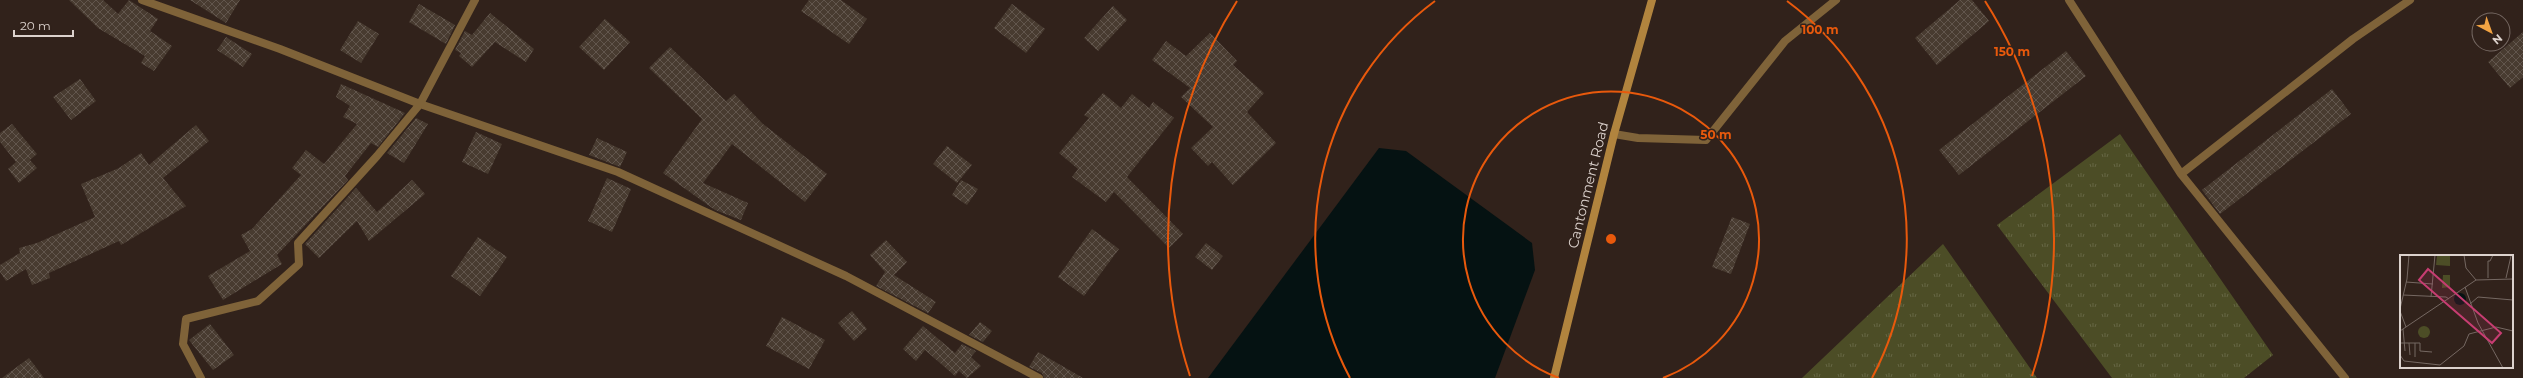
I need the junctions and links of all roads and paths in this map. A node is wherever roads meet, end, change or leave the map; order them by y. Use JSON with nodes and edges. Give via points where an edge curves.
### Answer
{"nodes":[{"id":1,"x":142,"y":0,"type":"edge"},
{"id":2,"x":475,"y":0,"type":"edge"},
{"id":3,"x":1652,"y":0,"type":"edge"},
{"id":4,"x":1836,"y":0,"type":"edge"},
{"id":5,"x":2069,"y":0,"type":"edge"},
{"id":6,"x":2410,"y":0,"type":"edge"},
{"id":7,"x":420,"y":104,"type":"junction"},
{"id":8,"x":1614,"y":134,"type":"junction"},
{"id":9,"x":2182,"y":174,"type":"junction"},
{"id":10,"x":201,"y":378,"type":"edge"},
{"id":11,"x":1038,"y":378,"type":"edge"},
{"id":12,"x":1554,"y":378,"type":"edge"},
{"id":13,"x":2345,"y":378,"type":"edge"}],
"edges":[{"from":1,"to":7,"type":"street","via":[[280,49]]},
{"from":2,"to":7,"type":"street"},
{"from":3,"to":8,"type":"street","name":"Cantonment Road"},
{"from":4,"to":8,"type":"street","via":[[1785,41],[1706,140],[1638,138]]},
{"from":5,"to":9,"type":"street"},
{"from":6,"to":9,"type":"street","via":[[2353,39]]},
{"from":7,"to":10,"type":"street","via":[[298,243],[299,264],[258,301],[186,319],[184,344]]},
{"from":7,"to":11,"type":"street","via":[[618,172],[846,276]]},
{"from":8,"to":12,"type":"street","name":"Cantonment Road"},
{"from":9,"to":13,"type":"street"}]}
